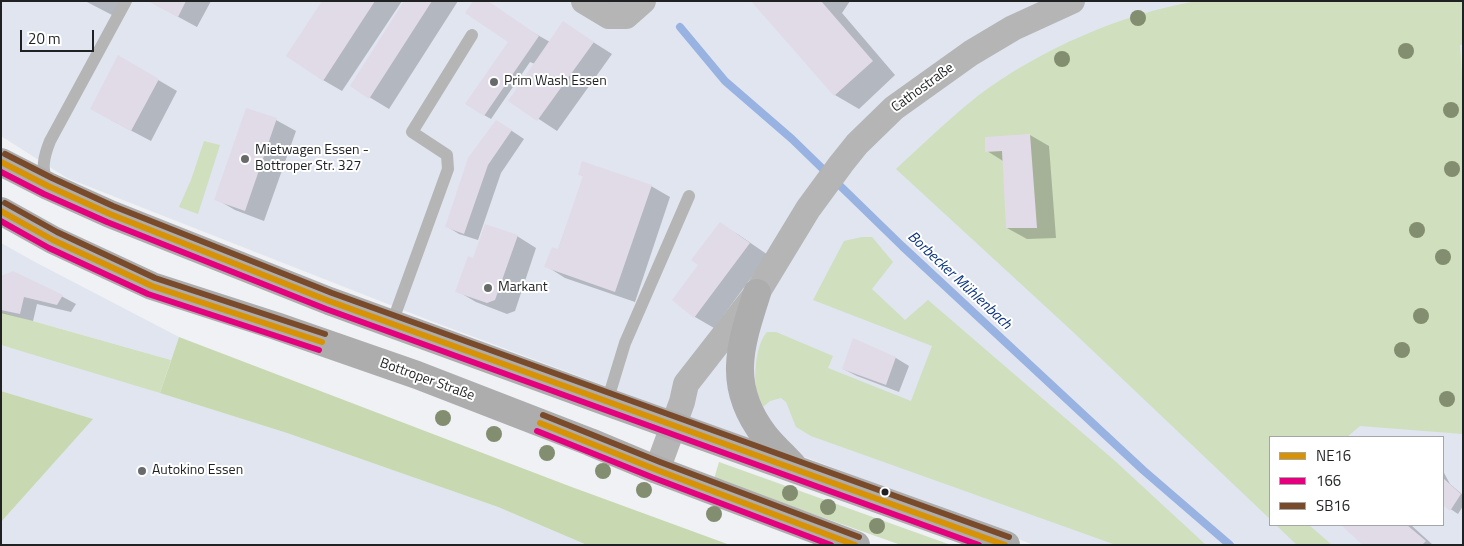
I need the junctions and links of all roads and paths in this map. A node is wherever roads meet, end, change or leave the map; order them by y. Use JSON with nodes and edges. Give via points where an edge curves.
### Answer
{"nodes":[{"id":1,"x":126,"y":1,"type":"edge"},
{"id":2,"x":584,"y":1,"type":"edge"},
{"id":3,"x":1072,"y":1,"type":"edge"},
{"id":4,"x":642,"y":3,"type":"edge"},
{"id":5,"x":472,"y":35,"type":"dead end"},
{"id":6,"x":1,"y":162,"type":"edge"},
{"id":7,"x":48,"y":186,"type":"junction"},
{"id":8,"x":689,"y":196,"type":"dead end"},
{"id":9,"x":1,"y":211,"type":"edge"},
{"id":10,"x":757,"y":292,"type":"junction"},
{"id":11,"x":392,"y":323,"type":"junction"},
{"id":12,"x":607,"y":402,"type":"junction"},
{"id":13,"x":674,"y":426,"type":"junction"},
{"id":14,"x":657,"y":470,"type":"junction"},
{"id":15,"x":796,"y":470,"type":"junction"},
{"id":16,"x":856,"y":545,"type":"edge"},
{"id":17,"x":1006,"y":545,"type":"edge"}],
"edges":[{"from":1,"to":7,"type":"lane","via":[[50,141],[43,173]]},
{"from":2,"to":4,"type":"street","via":[[610,16],[626,16]]},
{"from":3,"to":10,"type":"street","name":"Cathostraße","via":[[1013,28],[971,53],[894,108],[841,164],[808,209]]},
{"from":5,"to":11,"type":"lane","via":[[412,132],[447,155],[448,170]]},
{"from":6,"to":7,"type":"main road"},
{"from":7,"to":11,"type":"main road","via":[[213,256]]},
{"from":8,"to":12,"type":"lane","via":[[625,343]]},
{"from":9,"to":14,"type":"main road","name":"Bottroper Straße","via":[[53,240],[152,286],[417,375]]},
{"from":10,"to":13,"type":"street","name":"Cathostraße","via":[[686,384]]},
{"from":10,"to":15,"type":"main road","via":[[742,340],[740,384],[745,400],[765,435]]},
{"from":11,"to":12,"type":"main road"},
{"from":12,"to":13,"type":"main road"},
{"from":13,"to":14,"type":"street","name":"Cathostraße"},
{"from":13,"to":15,"type":"main road"},
{"from":14,"to":16,"type":"main road","name":"Bottroper Straße"},
{"from":15,"to":17,"type":"main road"}]}
